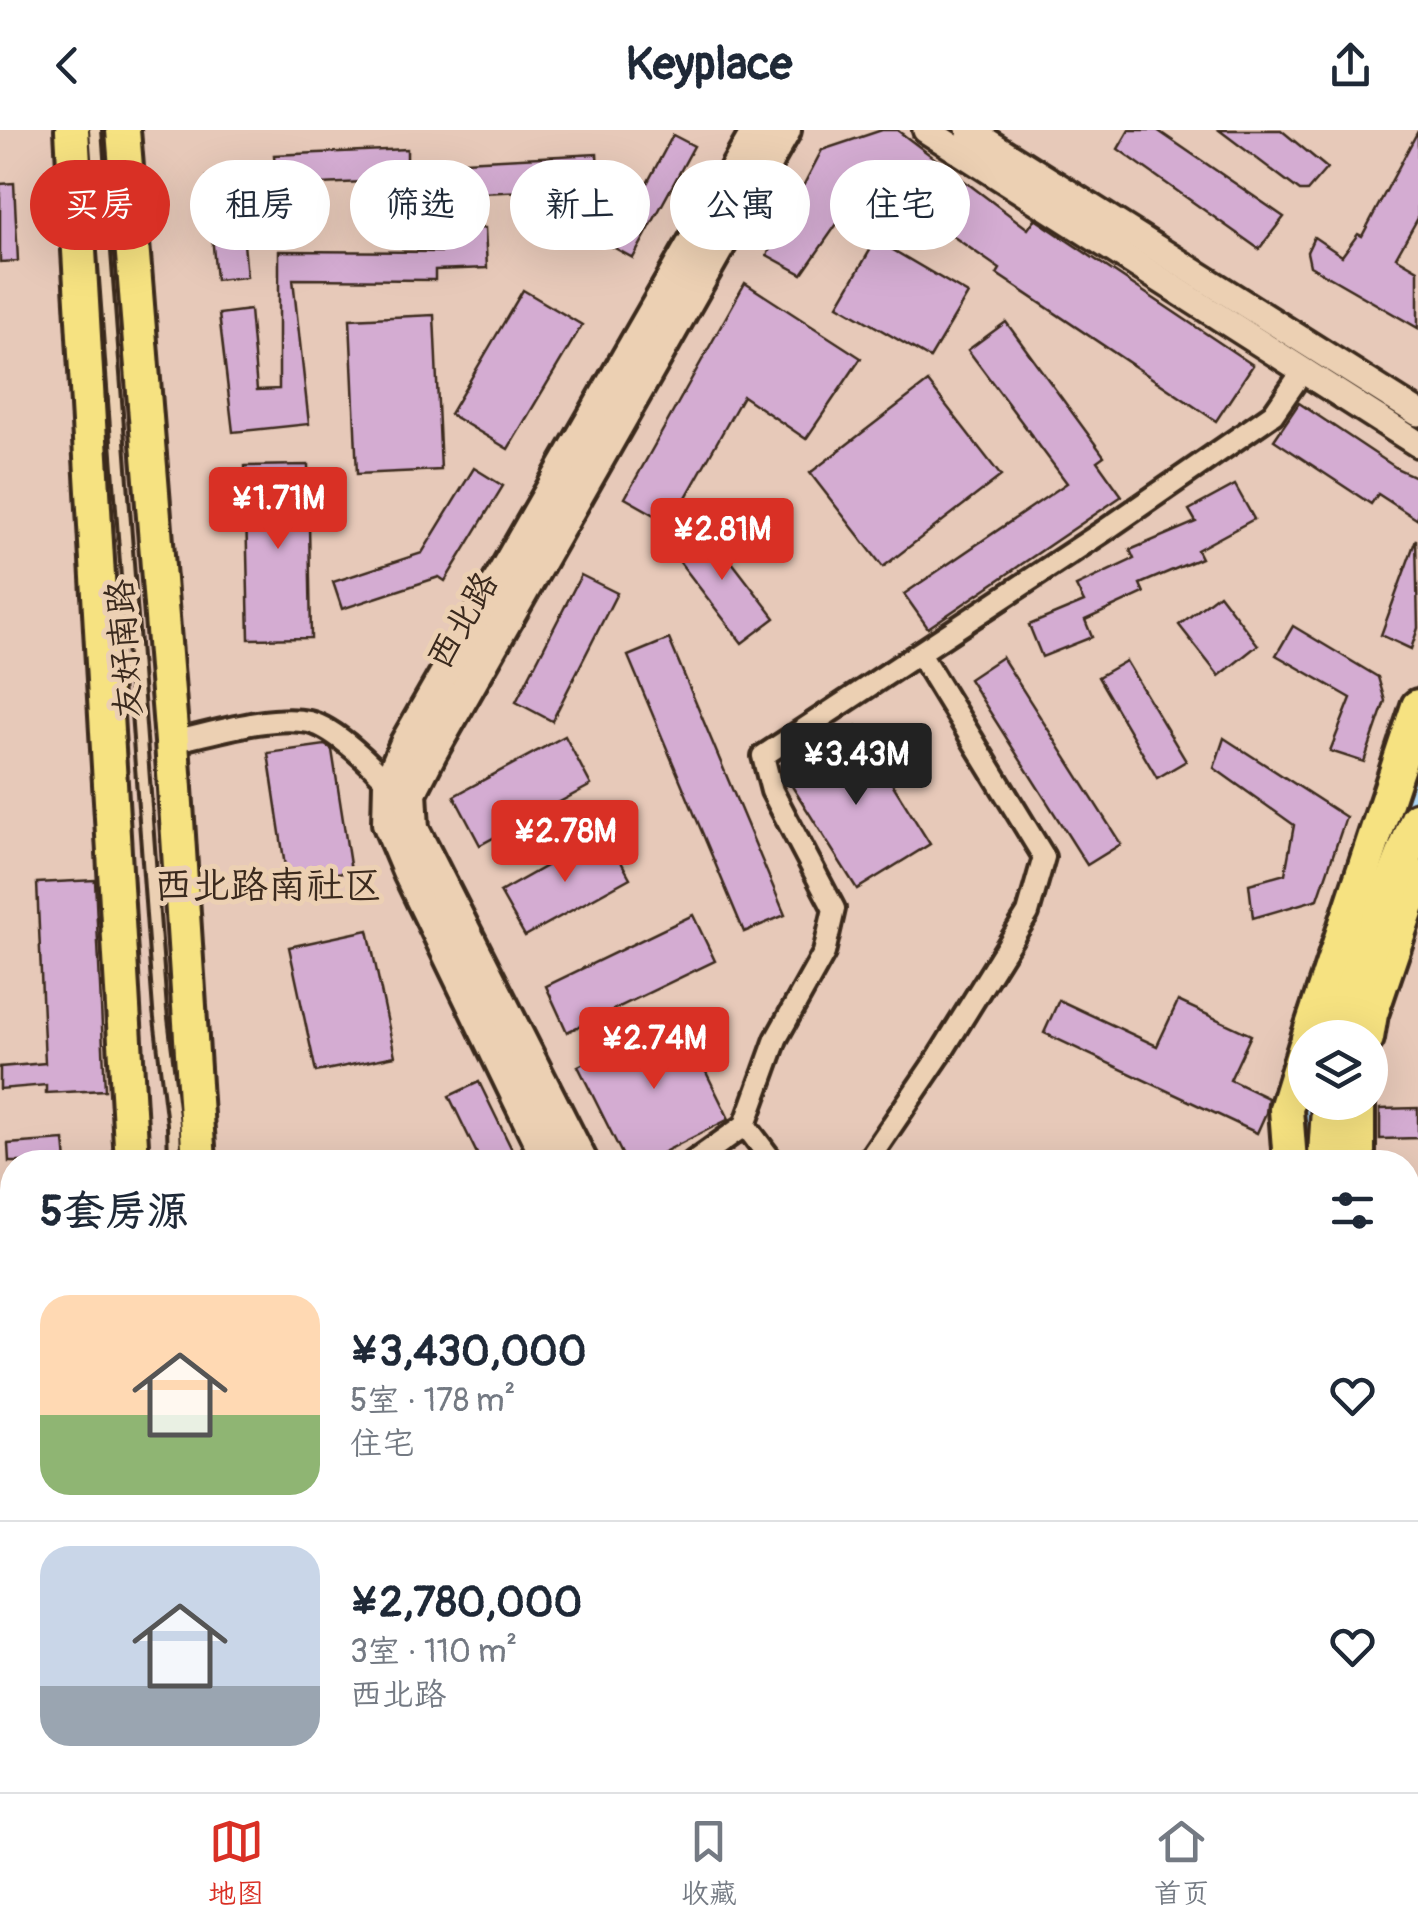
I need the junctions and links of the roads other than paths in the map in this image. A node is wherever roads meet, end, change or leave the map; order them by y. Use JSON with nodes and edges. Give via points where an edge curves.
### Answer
{"nodes":[{"id":1,"x":72,"y":130,"type":"edge"},
{"id":2,"x":97,"y":130,"type":"edge"},
{"id":3,"x":124,"y":130,"type":"edge"},
{"id":4,"x":758,"y":130,"type":"edge"},
{"id":5,"x":784,"y":130,"type":"edge"},
{"id":6,"x":926,"y":130,"type":"edge"},
{"id":7,"x":969,"y":130,"type":"edge"},
{"id":8,"x":1302,"y":372,"type":"junction"},
{"id":9,"x":1418,"y":414,"type":"edge"},
{"id":10,"x":1418,"y":444,"type":"edge"},
{"id":11,"x":920,"y":654,"type":"junction"},
{"id":12,"x":1418,"y":706,"type":"edge"},
{"id":13,"x":172,"y":742,"type":"junction"},
{"id":14,"x":389,"y":783,"type":"junction"},
{"id":15,"x":412,"y":809,"type":"junction"},
{"id":16,"x":1418,"y":820,"type":"edge"},
{"id":17,"x":1418,"y":876,"type":"edge"},
{"id":18,"x":1314,"y":1020,"type":"edge"},
{"id":19,"x":1344,"y":1020,"type":"edge"},
{"id":20,"x":1370,"y":1020,"type":"edge"},
{"id":21,"x":1288,"y":1102,"type":"edge"},
{"id":22,"x":1329,"y":1120,"type":"edge"},
{"id":23,"x":1358,"y":1120,"type":"edge"},
{"id":24,"x":745,"y":1126,"type":"junction"},
{"id":25,"x":131,"y":1150,"type":"edge"},
{"id":26,"x":175,"y":1150,"type":"edge"},
{"id":27,"x":199,"y":1150,"type":"edge"},
{"id":28,"x":543,"y":1150,"type":"edge"},
{"id":29,"x":576,"y":1150,"type":"edge"},
{"id":30,"x":710,"y":1150,"type":"edge"},
{"id":31,"x":764,"y":1150,"type":"edge"},
{"id":32,"x":874,"y":1150,"type":"edge"},
{"id":33,"x":1289,"y":1150,"type":"edge"},
{"id":34,"x":1327,"y":1150,"type":"edge"},
{"id":35,"x":1358,"y":1150,"type":"edge"}],
"edges":[{"from":1,"to":25,"type":"main road","name":"友好南路"},
{"from":2,"to":26,"type":"lane"},
{"from":3,"to":13,"type":"main road","name":"友好南路"},
{"from":4,"to":14,"type":"main road","name":"西北路"},
{"from":5,"to":15,"type":"main road","name":"西北路","via":[[432,751],[411,792]]},
{"from":6,"to":8,"type":"street"},
{"from":7,"to":9,"type":"street"},
{"from":8,"to":10,"type":"street"},
{"from":8,"to":11,"type":"street","via":[[1273,414]]},
{"from":11,"to":24,"type":"street","via":[[763,756],[772,791],[834,909],[824,953],[776,1038]]},
{"from":11,"to":32,"type":"street","via":[[1044,856],[1028,913]]},
{"from":12,"to":18,"type":"main road"},
{"from":13,"to":14,"type":"street","via":[[269,722],[310,722],[340,738]]},
{"from":13,"to":27,"type":"main road","name":"友好南路"},
{"from":14,"to":15,"type":"street"},
{"from":14,"to":28,"type":"main road","name":"西北路","via":[[388,823]]},
{"from":15,"to":29,"type":"main road","via":[[413,829],[429,863]]},
{"from":16,"to":19,"type":"highway"},
{"from":17,"to":20,"type":"main road"},
{"from":21,"to":33,"type":"main road"},
{"from":22,"to":34,"type":"highway"},
{"from":23,"to":35,"type":"main road"},
{"from":24,"to":30,"type":"street"},
{"from":24,"to":31,"type":"street"}]}
